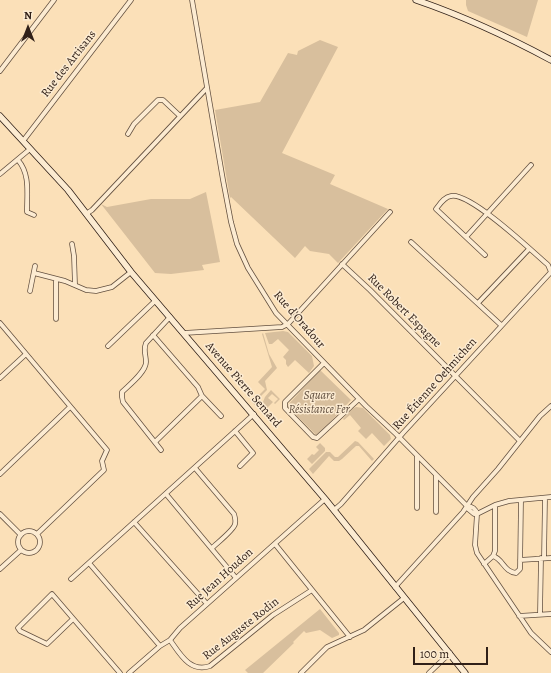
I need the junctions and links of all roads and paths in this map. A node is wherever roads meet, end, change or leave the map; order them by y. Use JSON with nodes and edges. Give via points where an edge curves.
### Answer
{"nodes":[{"id":1,"x":54,"y":0,"type":"edge"},
{"id":2,"x":131,"y":0,"type":"edge"},
{"id":3,"x":192,"y":0,"type":"edge"},
{"id":4,"x":416,"y":0,"type":"edge"},
{"id":5,"x":551,"y":60,"type":"edge"},
{"id":6,"x":0,"y":71,"type":"edge"},
{"id":7,"x":206,"y":89,"type":"junction"},
{"id":8,"x":0,"y":116,"type":"edge"},
{"id":9,"x":180,"y":116,"type":"junction"},
{"id":10,"x":128,"y":134,"type":"dead end"},
{"id":11,"x":23,"y":141,"type":"junction"},
{"id":12,"x":30,"y":149,"type":"junction"},
{"id":13,"x":18,"y":160,"type":"junction"},
{"id":14,"x":531,"y":165,"type":"dead end"},
{"id":15,"x":0,"y":174,"type":"edge"},
{"id":16,"x":390,"y":212,"type":"dead end"},
{"id":17,"x":86,"y":214,"type":"junction"},
{"id":18,"x":488,"y":214,"type":"junction"},
{"id":19,"x":34,"y":215,"type":"dead end"},
{"id":20,"x":466,"y":237,"type":"junction"},
{"id":21,"x":411,"y":242,"type":"dead end"},
{"id":22,"x":72,"y":244,"type":"dead end"},
{"id":23,"x":529,"y":249,"type":"junction"},
{"id":24,"x":486,"y":255,"type":"dead end"},
{"id":25,"x":342,"y":264,"type":"junction"},
{"id":26,"x":35,"y":266,"type":"dead end"},
{"id":27,"x":131,"y":272,"type":"junction"},
{"id":28,"x":551,"y":272,"type":"edge"},
{"id":29,"x":34,"y":273,"type":"junction"},
{"id":30,"x":56,"y":278,"type":"junction"},
{"id":31,"x":75,"y":285,"type":"junction"},
{"id":32,"x":30,"y":290,"type":"dead end"},
{"id":33,"x":155,"y":301,"type":"junction"},
{"id":34,"x":478,"y":303,"type":"junction"},
{"id":35,"x":170,"y":317,"type":"junction"},
{"id":36,"x":56,"y":319,"type":"dead end"},
{"id":37,"x":0,"y":323,"type":"edge"},
{"id":38,"x":288,"y":324,"type":"junction"},
{"id":39,"x":501,"y":325,"type":"junction"},
{"id":40,"x":184,"y":333,"type":"junction"},
{"id":41,"x":153,"y":335,"type":"junction"},
{"id":42,"x":108,"y":346,"type":"dead end"},
{"id":43,"x":26,"y":354,"type":"junction"},
{"id":44,"x":324,"y":364,"type":"junction"},
{"id":45,"x":456,"y":375,"type":"junction"},
{"id":46,"x":0,"y":378,"type":"edge"},
{"id":47,"x":202,"y":396,"type":"junction"},
{"id":48,"x":359,"y":399,"type":"junction"},
{"id":49,"x":551,"y":406,"type":"edge"},
{"id":50,"x":70,"y":407,"type":"junction"},
{"id":51,"x":254,"y":414,"type":"junction"},
{"id":52,"x":221,"y":416,"type":"dead end"},
{"id":53,"x":235,"y":431,"type":"junction"},
{"id":54,"x":399,"y":437,"type":"junction"},
{"id":55,"x":520,"y":441,"type":"junction"},
{"id":56,"x":155,"y":442,"type":"junction"},
{"id":57,"x":161,"y":450,"type":"dead end"},
{"id":58,"x":417,"y":456,"type":"junction"},
{"id":59,"x":240,"y":466,"type":"dead end"},
{"id":60,"x":195,"y":468,"type":"junction"},
{"id":61,"x":0,"y":474,"type":"edge"},
{"id":62,"x":436,"y":475,"type":"junction"},
{"id":63,"x":166,"y":494,"type":"junction"},
{"id":64,"x":551,"y":497,"type":"edge"},
{"id":65,"x":545,"y":498,"type":"junction"},
{"id":66,"x":325,"y":499,"type":"junction"},
{"id":67,"x":521,"y":500,"type":"junction"},
{"id":68,"x":495,"y":505,"type":"junction"},
{"id":69,"x":467,"y":506,"type":"junction"},
{"id":70,"x":417,"y":508,"type":"dead end"},
{"id":71,"x":334,"y":510,"type":"junction"},
{"id":72,"x":436,"y":512,"type":"dead end"},
{"id":73,"x":0,"y":514,"type":"edge"},
{"id":74,"x":477,"y":514,"type":"junction"},
{"id":75,"x":134,"y":522,"type":"junction"},
{"id":76,"x":37,"y":534,"type":"junction"},
{"id":77,"x":21,"y":535,"type":"junction"},
{"id":78,"x":275,"y":544,"type":"junction"},
{"id":79,"x":212,"y":548,"type":"junction"},
{"id":80,"x":21,"y":550,"type":"junction"},
{"id":81,"x":493,"y":556,"type":"junction"},
{"id":82,"x":542,"y":558,"type":"junction"},
{"id":83,"x":551,"y":558,"type":"edge"},
{"id":84,"x":520,"y":560,"type":"junction"},
{"id":85,"x":89,"y":563,"type":"junction"},
{"id":86,"x":484,"y":564,"type":"junction"},
{"id":87,"x":0,"y":569,"type":"edge"},
{"id":88,"x":236,"y":578,"type":"junction"},
{"id":89,"x":71,"y":579,"type":"dead end"},
{"id":90,"x":395,"y":587,"type":"junction"},
{"id":91,"x":312,"y":590,"type":"junction"},
{"id":92,"x":404,"y":598,"type":"junction"},
{"id":93,"x":207,"y":604,"type":"junction"},
{"id":94,"x":540,"y":614,"type":"junction"},
{"id":95,"x":551,"y":614,"type":"edge"},
{"id":96,"x":519,"y":616,"type":"junction"},
{"id":97,"x":73,"y":619,"type":"junction"},
{"id":98,"x":350,"y":637,"type":"junction"},
{"id":99,"x":170,"y":640,"type":"junction"},
{"id":100,"x":160,"y":646,"type":"junction"},
{"id":101,"x":551,"y":652,"type":"edge"},
{"id":102,"x":450,"y":653,"type":"junction"},
{"id":103,"x":120,"y":673,"type":"edge"},
{"id":104,"x":129,"y":673,"type":"edge"},
{"id":105,"x":301,"y":673,"type":"edge"},
{"id":106,"x":429,"y":673,"type":"edge"},
{"id":107,"x":465,"y":673,"type":"edge"}],
"edges":[{"from":1,"to":6,"type":"street"},
{"from":2,"to":11,"type":"street","name":"Rue des Artisans"},
{"from":3,"to":7,"type":"street","name":"Rue d'Oradour"},
{"from":4,"to":5,"type":"main road","via":[[492,30]]},
{"from":7,"to":9,"type":"street"},
{"from":7,"to":38,"type":"street","name":"Rue d'Oradour","via":[[222,180],[237,244],[262,293],[276,313]]},
{"from":8,"to":11,"type":"main road","name":"Avenue Pierre Semard"},
{"from":9,"to":10,"type":"street","via":[[163,100],[158,100],[134,124]]},
{"from":9,"to":17,"type":"street"},
{"from":11,"to":12,"type":"main road","name":"Avenue Pierre Semard"},
{"from":12,"to":13,"type":"street"},
{"from":12,"to":17,"type":"main road","name":"Avenue Pierre Semard"},
{"from":13,"to":15,"type":"street"},
{"from":13,"to":19,"type":"street","via":[[24,166],[27,176],[26,210]]},
{"from":14,"to":18,"type":"street"},
{"from":16,"to":25,"type":"street"},
{"from":17,"to":27,"type":"main road","name":"Avenue Pierre Semard"},
{"from":18,"to":20,"type":"street"},
{"from":18,"to":20,"type":"street","via":[[459,196],[452,195],[442,201],[436,210]]},
{"from":18,"to":23,"type":"street"},
{"from":20,"to":24,"type":"street"},
{"from":21,"to":34,"type":"street"},
{"from":22,"to":31,"type":"street"},
{"from":23,"to":28,"type":"street"},
{"from":23,"to":34,"type":"street"},
{"from":25,"to":38,"type":"street"},
{"from":25,"to":45,"type":"street","name":"Rue Robert Espagne"},
{"from":26,"to":29,"type":"street"},
{"from":27,"to":31,"type":"street","via":[[112,287],[103,290],[86,290]]},
{"from":27,"to":33,"type":"main road","name":"Avenue Pierre Semard"},
{"from":28,"to":39,"type":"street","name":"Rue Étienne Oehmichen"},
{"from":29,"to":30,"type":"street"},
{"from":29,"to":32,"type":"street"},
{"from":30,"to":31,"type":"street"},
{"from":30,"to":36,"type":"street"},
{"from":33,"to":35,"type":"main road","name":"Avenue Pierre Semard"},
{"from":33,"to":42,"type":"street"},
{"from":34,"to":39,"type":"street"},
{"from":35,"to":40,"type":"main road","name":"Avenue Pierre Semard"},
{"from":35,"to":41,"type":"street"},
{"from":37,"to":43,"type":"street"},
{"from":38,"to":40,"type":"street","via":[[282,327]]},
{"from":38,"to":44,"type":"street","name":"Rue d'Oradour"},
{"from":39,"to":45,"type":"street","name":"Rue Étienne Oehmichen"},
{"from":40,"to":51,"type":"main road","name":"Avenue Pierre Semard"},
{"from":41,"to":47,"type":"street","via":[[198,387]]},
{"from":41,"to":56,"type":"street","via":[[144,348],[144,370],[122,392],[122,397],[123,402]]},
{"from":43,"to":46,"type":"street"},
{"from":43,"to":50,"type":"street"},
{"from":44,"to":48,"type":"street","name":"Rue d'Oradour"},
{"from":44,"to":48,"type":"street","via":[[285,402],[285,408],[313,437],[317,438]]},
{"from":45,"to":54,"type":"street","name":"Rue Étienne Oehmichen"},
{"from":45,"to":55,"type":"street","name":"Rue Robert Espagne"},
{"from":47,"to":52,"type":"street"},
{"from":47,"to":56,"type":"street"},
{"from":48,"to":54,"type":"street","name":"Rue d'Oradour"},
{"from":49,"to":55,"type":"street"},
{"from":50,"to":61,"type":"street"},
{"from":50,"to":76,"type":"street","via":[[107,450],[102,462],[104,470]]},
{"from":51,"to":53,"type":"street"},
{"from":51,"to":66,"type":"main road","name":"Avenue Pierre Semard"},
{"from":53,"to":59,"type":"street","via":[[253,453]]},
{"from":53,"to":60,"type":"street"},
{"from":54,"to":58,"type":"street","name":"Rue d'Oradour"},
{"from":54,"to":71,"type":"street","name":"Rue Étienne Oehmichen"},
{"from":55,"to":69,"type":"street"},
{"from":56,"to":57,"type":"street"},
{"from":58,"to":62,"type":"street","name":"Rue d'Oradour"},
{"from":58,"to":70,"type":"street"},
{"from":60,"to":63,"type":"street"},
{"from":60,"to":79,"type":"street","via":[[235,518],[234,527]]},
{"from":62,"to":69,"type":"street","name":"Rue d'Oradour"},
{"from":62,"to":72,"type":"street"},
{"from":63,"to":75,"type":"street"},
{"from":63,"to":79,"type":"street"},
{"from":64,"to":65,"type":"street"},
{"from":65,"to":67,"type":"street"},
{"from":65,"to":82,"type":"street"},
{"from":66,"to":71,"type":"main road","name":"Avenue Pierre Semard"},
{"from":66,"to":78,"type":"street","name":"Rue Jean Houdon"},
{"from":67,"to":68,"type":"street"},
{"from":67,"to":84,"type":"street"},
{"from":68,"to":74,"type":"street"},
{"from":68,"to":81,"type":"street"},
{"from":69,"to":74,"type":"street","name":"Rue d'Oradour","via":[[474,509]]},
{"from":69,"to":90,"type":"street"},
{"from":71,"to":90,"type":"main road","name":"Avenue Pierre Semard"},
{"from":73,"to":77,"type":"street"},
{"from":74,"to":86,"type":"street","via":[[475,545]]},
{"from":75,"to":85,"type":"street"},
{"from":75,"to":93,"type":"street"},
{"from":76,"to":77,"type":"street","via":[[28,531]]},
{"from":76,"to":80,"type":"street","via":[[41,543],[36,551],[28,553]]},
{"from":77,"to":80,"type":"street","via":[[18,543]]},
{"from":78,"to":88,"type":"street","name":"Rue Jean Houdon"},
{"from":78,"to":91,"type":"street"},
{"from":79,"to":88,"type":"street"},
{"from":80,"to":87,"type":"street"},
{"from":81,"to":84,"type":"street","via":[[498,558],[504,567],[516,573],[520,570]]},
{"from":81,"to":86,"type":"street"},
{"from":82,"to":83,"type":"street"},
{"from":82,"to":84,"type":"street"},
{"from":82,"to":94,"type":"street"},
{"from":85,"to":89,"type":"street"},
{"from":85,"to":100,"type":"street"},
{"from":86,"to":96,"type":"street"},
{"from":88,"to":93,"type":"street","name":"Rue Jean Houdon"},
{"from":90,"to":92,"type":"main road","name":"Avenue Pierre Semard"},
{"from":91,"to":98,"type":"street"},
{"from":91,"to":99,"type":"street","name":"Rue Auguste Rodin","via":[[273,615],[203,670],[196,670],[187,665]]},
{"from":92,"to":98,"type":"street","via":[[364,630]]},
{"from":92,"to":102,"type":"main road","name":"Avenue Pierre Semard"},
{"from":93,"to":99,"type":"street","name":"Rue Jean Houdon"},
{"from":94,"to":95,"type":"street"},
{"from":94,"to":96,"type":"street"},
{"from":96,"to":101,"type":"street","via":[[531,633]]},
{"from":97,"to":97,"type":"street","via":[[47,644],[18,628],[52,594]]},
{"from":97,"to":103,"type":"street"},
{"from":98,"to":105,"type":"street","via":[[327,647]]},
{"from":99,"to":100,"type":"street","name":"Rue Jean Houdon"},
{"from":100,"to":104,"type":"street","name":"Rue Jean Houdon"},
{"from":102,"to":106,"type":"street"},
{"from":102,"to":107,"type":"main road","name":"Avenue Pierre Semard"}]}
